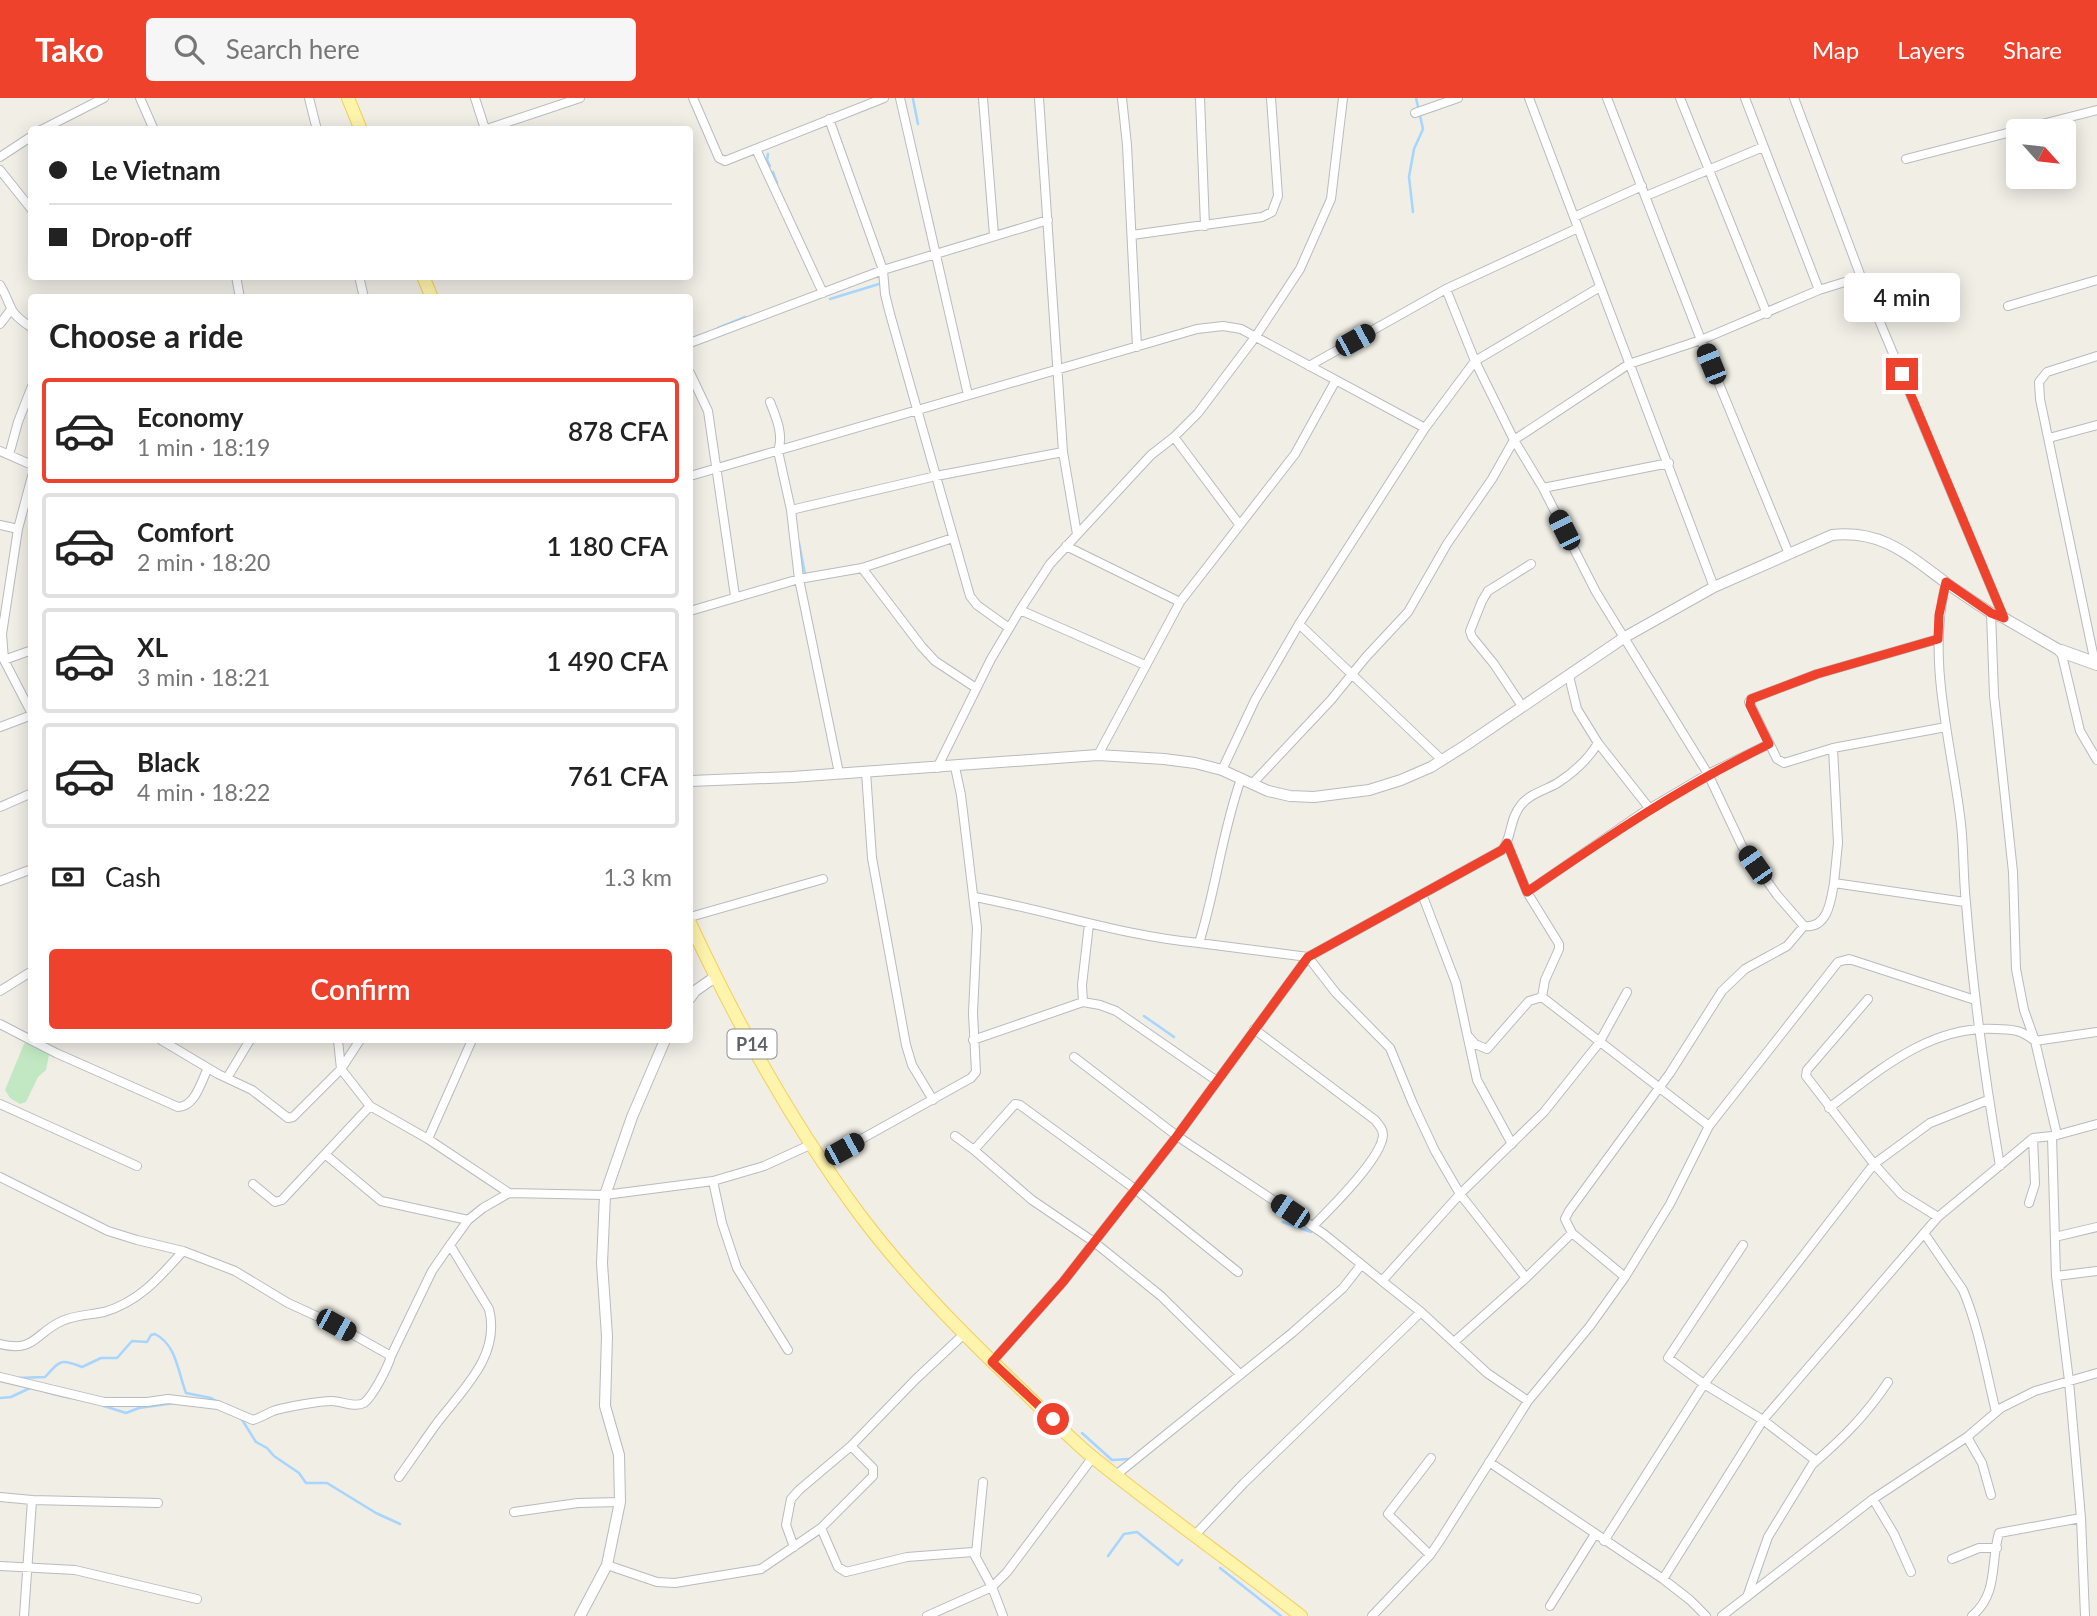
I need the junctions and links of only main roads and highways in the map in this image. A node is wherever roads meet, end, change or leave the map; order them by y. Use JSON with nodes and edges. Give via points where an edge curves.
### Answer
{"nodes":[{"id":1,"x":348,"y":98,"type":"edge"},
{"id":2,"x":359,"y":126,"type":"edge"},
{"id":3,"x":2061,"y":651,"type":"road end"},
{"id":4,"x":2096,"y":664,"type":"edge"},
{"id":5,"x":693,"y":929,"type":"edge"},
{"id":6,"x":1301,"y":1616,"type":"edge"}],
"edges":[{"from":1,"to":2,"type":"main road"},
{"from":3,"to":4,"type":"main road"},
{"from":5,"to":6,"type":"main road","number":"P14","via":[[758,1055],[822,1161],[914,1280],[963,1335],[1093,1457]]}]}
